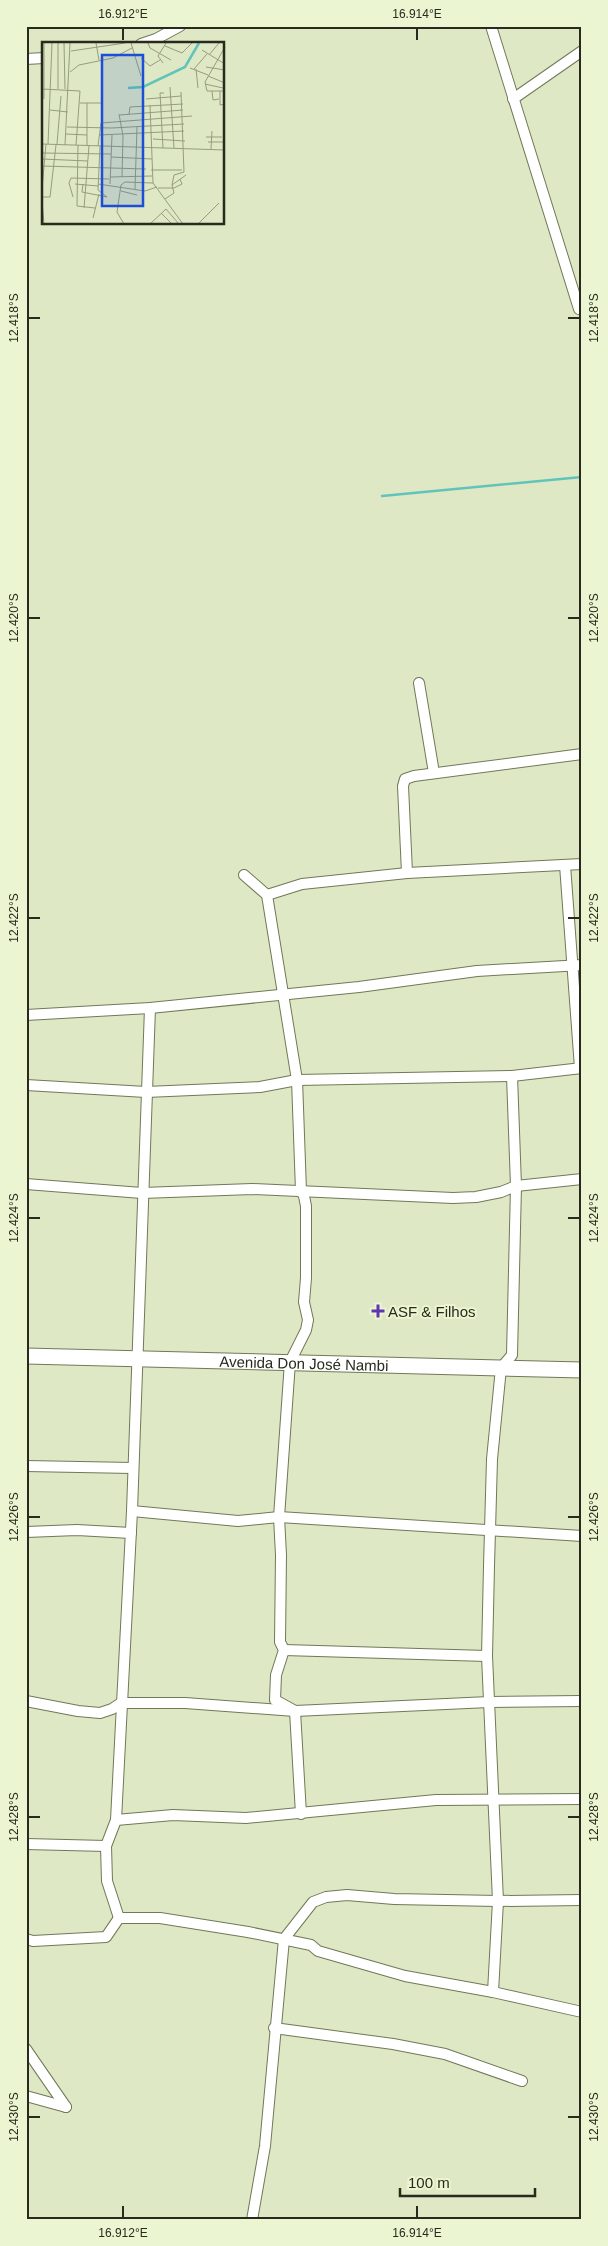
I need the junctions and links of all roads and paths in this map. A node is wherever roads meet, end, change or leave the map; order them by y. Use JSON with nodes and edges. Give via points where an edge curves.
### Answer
{"nodes":[{"id":1,"x":180,"y":26,"type":"edge"},
{"id":2,"x":491,"y":26,"type":"edge"},
{"id":3,"x":147,"y":42,"type":"edge"},
{"id":4,"x":582,"y":51,"type":"edge"},
{"id":5,"x":42,"y":58,"type":"edge"},
{"id":6,"x":26,"y":59,"type":"edge"},
{"id":7,"x":513,"y":99,"type":"junction"},
{"id":8,"x":579,"y":308,"type":"dead end"},
{"id":9,"x":419,"y":683,"type":"dead end"},
{"id":10,"x":582,"y":754,"type":"edge"},
{"id":11,"x":434,"y":773,"type":"junction"},
{"id":12,"x":582,"y":864,"type":"edge"},
{"id":13,"x":565,"y":865,"type":"junction"},
{"id":14,"x":406,"y":873,"type":"junction"},
{"id":15,"x":244,"y":875,"type":"dead end"},
{"id":16,"x":267,"y":896,"type":"junction"},
{"id":17,"x":576,"y":965,"type":"edge"},
{"id":18,"x":282,"y":994,"type":"junction"},
{"id":19,"x":150,"y":1008,"type":"junction"},
{"id":20,"x":26,"y":1015,"type":"edge"},
{"id":21,"x":581,"y":1068,"type":"edge"},
{"id":22,"x":512,"y":1076,"type":"junction"},
{"id":23,"x":297,"y":1080,"type":"junction"},
{"id":24,"x":26,"y":1086,"type":"edge"},
{"id":25,"x":146,"y":1092,"type":"junction"},
{"id":26,"x":582,"y":1179,"type":"edge"},
{"id":27,"x":26,"y":1184,"type":"edge"},
{"id":28,"x":516,"y":1186,"type":"junction"},
{"id":29,"x":301,"y":1191,"type":"junction"},
{"id":30,"x":142,"y":1193,"type":"junction"},
{"id":31,"x":26,"y":1356,"type":"edge"},
{"id":32,"x":138,"y":1358,"type":"junction"},
{"id":33,"x":290,"y":1362,"type":"junction"},
{"id":34,"x":501,"y":1368,"type":"junction"},
{"id":35,"x":582,"y":1370,"type":"edge"},
{"id":36,"x":26,"y":1466,"type":"edge"},
{"id":37,"x":133,"y":1468,"type":"junction"},
{"id":38,"x":132,"y":1510,"type":"junction"},
{"id":39,"x":279,"y":1517,"type":"junction"},
{"id":40,"x":490,"y":1529,"type":"junction"},
{"id":41,"x":26,"y":1532,"type":"edge"},
{"id":42,"x":131,"y":1533,"type":"junction"},
{"id":43,"x":582,"y":1536,"type":"edge"},
{"id":44,"x":284,"y":1650,"type":"junction"},
{"id":45,"x":487,"y":1656,"type":"junction"},
{"id":46,"x":26,"y":1701,"type":"edge"},
{"id":47,"x":582,"y":1701,"type":"edge"},
{"id":48,"x":489,"y":1702,"type":"junction"},
{"id":49,"x":121,"y":1703,"type":"junction"},
{"id":50,"x":295,"y":1711,"type":"junction"},
{"id":51,"x":582,"y":1799,"type":"edge"},
{"id":52,"x":492,"y":1800,"type":"junction"},
{"id":53,"x":301,"y":1814,"type":"junction"},
{"id":54,"x":116,"y":1820,"type":"junction"},
{"id":55,"x":26,"y":1844,"type":"edge"},
{"id":56,"x":106,"y":1846,"type":"junction"},
{"id":57,"x":582,"y":1900,"type":"edge"},
{"id":58,"x":498,"y":1901,"type":"junction"},
{"id":59,"x":119,"y":1918,"type":"junction"},
{"id":60,"x":284,"y":1939,"type":"junction"},
{"id":61,"x":26,"y":1940,"type":"edge"},
{"id":62,"x":493,"y":1992,"type":"junction"},
{"id":63,"x":582,"y":2012,"type":"edge"},
{"id":64,"x":274,"y":2028,"type":"junction"},
{"id":65,"x":26,"y":2049,"type":"edge"},
{"id":66,"x":522,"y":2081,"type":"dead end"},
{"id":67,"x":26,"y":2096,"type":"edge"},
{"id":68,"x":252,"y":2220,"type":"edge"}],
"edges":[{"from":1,"to":3,"type":"street"},
{"from":2,"to":7,"type":"street"},
{"from":4,"to":7,"type":"street"},
{"from":5,"to":6,"type":"street"},
{"from":7,"to":8,"type":"street"},
{"from":9,"to":11,"type":"street"},
{"from":10,"to":11,"type":"street"},
{"from":11,"to":14,"type":"street","via":[[405,779],[402,786]]},
{"from":12,"to":13,"type":"street"},
{"from":13,"to":14,"type":"street"},
{"from":13,"to":17,"type":"street"},
{"from":14,"to":16,"type":"street","via":[[302,884]]},
{"from":15,"to":16,"type":"street"},
{"from":16,"to":18,"type":"street"},
{"from":17,"to":18,"type":"street","via":[[477,970]]},
{"from":17,"to":21,"type":"street"},
{"from":18,"to":19,"type":"street"},
{"from":18,"to":23,"type":"street"},
{"from":19,"to":20,"type":"street"},
{"from":19,"to":25,"type":"street"},
{"from":21,"to":22,"type":"street"},
{"from":22,"to":23,"type":"street"},
{"from":22,"to":28,"type":"street"},
{"from":23,"to":25,"type":"street","via":[[260,1087]]},
{"from":23,"to":29,"type":"street"},
{"from":24,"to":25,"type":"street"},
{"from":25,"to":30,"type":"street"},
{"from":26,"to":28,"type":"street"},
{"from":27,"to":30,"type":"street"},
{"from":28,"to":29,"type":"street","via":[[476,1197],[453,1198]]},
{"from":28,"to":34,"type":"street","via":[[512,1355]]},
{"from":29,"to":30,"type":"street","via":[[252,1189]]},
{"from":29,"to":33,"type":"street","via":[[306,1206],[304,1302],[308,1320]]},
{"from":30,"to":32,"type":"street"},
{"from":31,"to":32,"type":"street","name":"Avenida Don José Nambi"},
{"from":32,"to":33,"type":"street","name":"Avenida Don José Nambi"},
{"from":32,"to":37,"type":"street"},
{"from":33,"to":34,"type":"street","name":"Avenida Don José Nambi"},
{"from":33,"to":39,"type":"street"},
{"from":34,"to":35,"type":"street","name":"Avenida Don José Nambi"},
{"from":34,"to":40,"type":"street","via":[[492,1459]]},
{"from":36,"to":37,"type":"street"},
{"from":37,"to":38,"type":"street"},
{"from":38,"to":39,"type":"street","via":[[238,1521]]},
{"from":38,"to":42,"type":"street"},
{"from":39,"to":40,"type":"street"},
{"from":39,"to":44,"type":"street","via":[[280,1642]]},
{"from":40,"to":43,"type":"street"},
{"from":40,"to":45,"type":"street"},
{"from":41,"to":42,"type":"street"},
{"from":42,"to":49,"type":"street"},
{"from":44,"to":45,"type":"street"},
{"from":44,"to":50,"type":"street","via":[[276,1674],[275,1700]]},
{"from":45,"to":48,"type":"street"},
{"from":46,"to":49,"type":"street","via":[[100,1713]]},
{"from":47,"to":48,"type":"street"},
{"from":48,"to":50,"type":"street"},
{"from":48,"to":52,"type":"street"},
{"from":49,"to":50,"type":"street","via":[[185,1703]]},
{"from":49,"to":54,"type":"street"},
{"from":50,"to":53,"type":"street"},
{"from":51,"to":52,"type":"street"},
{"from":52,"to":53,"type":"street","via":[[436,1800]]},
{"from":52,"to":58,"type":"street"},
{"from":53,"to":54,"type":"street","via":[[246,1818],[173,1815]]},
{"from":54,"to":56,"type":"street"},
{"from":55,"to":56,"type":"street"},
{"from":56,"to":59,"type":"street","via":[[107,1881]]},
{"from":57,"to":58,"type":"street"},
{"from":58,"to":60,"type":"street","via":[[326,1897],[313,1902]]},
{"from":58,"to":62,"type":"street"},
{"from":59,"to":60,"type":"street","via":[[160,1918]]},
{"from":59,"to":61,"type":"street","via":[[106,1938]]},
{"from":60,"to":62,"type":"street","via":[[405,1976]]},
{"from":60,"to":64,"type":"street"},
{"from":62,"to":63,"type":"street"},
{"from":64,"to":66,"type":"street","via":[[445,2054]]},
{"from":64,"to":68,"type":"street","via":[[265,2146]]},
{"from":65,"to":67,"type":"street","via":[[66,2107]]}]}
